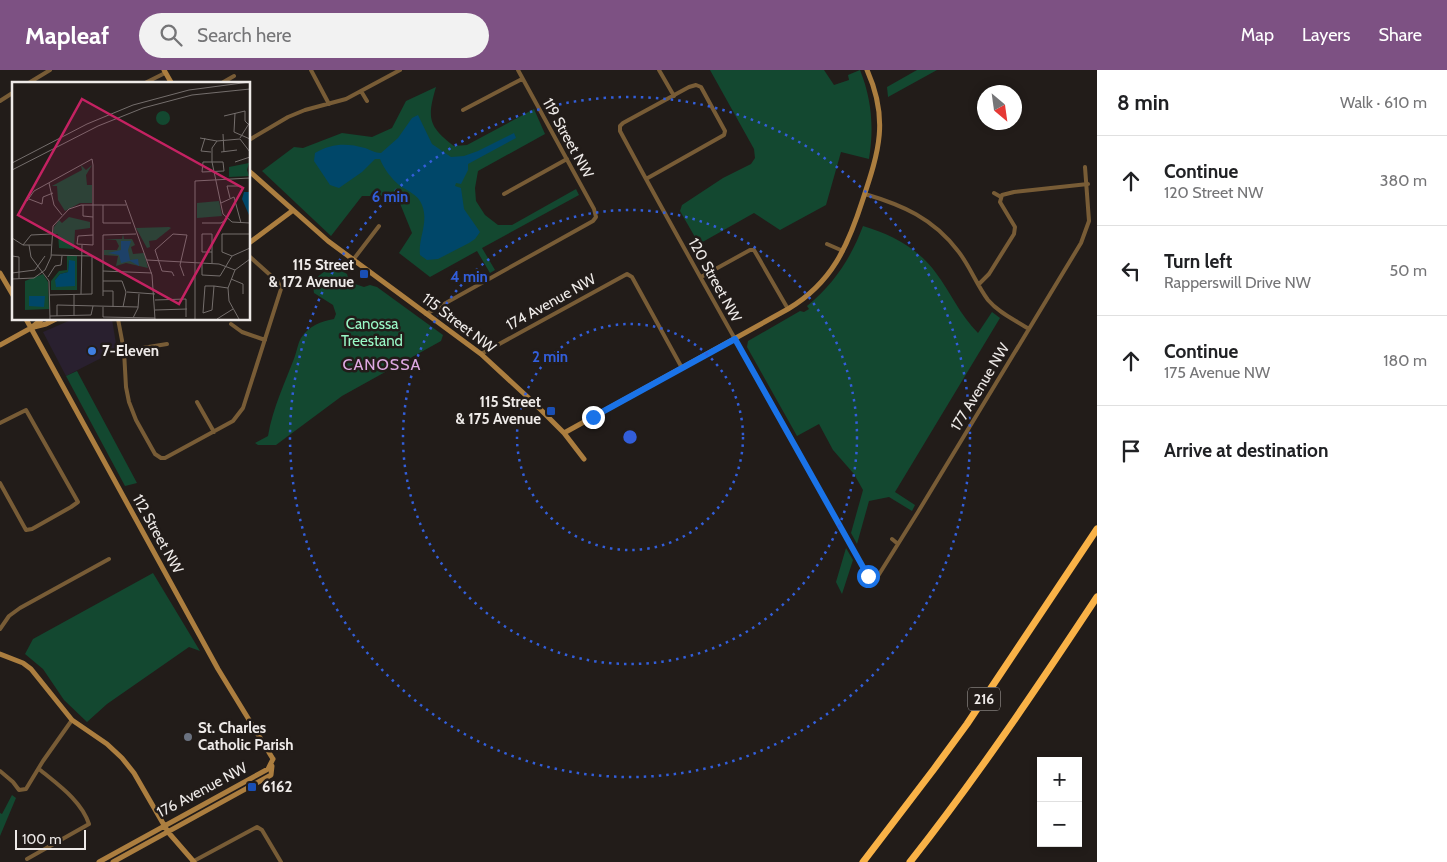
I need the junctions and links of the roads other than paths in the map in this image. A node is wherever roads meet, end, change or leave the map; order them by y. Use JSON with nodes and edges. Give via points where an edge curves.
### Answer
{"nodes":[{"id":1,"x":50,"y":70,"type":"edge"},
{"id":2,"x":311,"y":70,"type":"edge"},
{"id":3,"x":400,"y":70,"type":"edge"},
{"id":4,"x":518,"y":70,"type":"edge"},
{"id":5,"x":660,"y":70,"type":"edge"},
{"id":6,"x":867,"y":70,"type":"edge"},
{"id":7,"x":164,"y":71,"type":"edge"},
{"id":8,"x":234,"y":76,"type":"dead end"},
{"id":9,"x":522,"y":79,"type":"junction"},
{"id":10,"x":30,"y":82,"type":"edge"},
{"id":11,"x":146,"y":82,"type":"edge"},
{"id":12,"x":171,"y":82,"type":"edge"},
{"id":13,"x":224,"y":82,"type":"edge"},
{"id":14,"x":361,"y":91,"type":"junction"},
{"id":15,"x":12,"y":93,"type":"edge"},
{"id":16,"x":674,"y":96,"type":"junction"},
{"id":17,"x":367,"y":101,"type":"dead end"},
{"id":18,"x":0,"y":102,"type":"edge"},
{"id":19,"x":329,"y":104,"type":"junction"},
{"id":20,"x":463,"y":110,"type":"dead end"},
{"id":21,"x":250,"y":139,"type":"edge"},
{"id":22,"x":567,"y":159,"type":"junction"},
{"id":23,"x":1085,"y":168,"type":"dead end"},
{"id":24,"x":250,"y":172,"type":"edge"},
{"id":25,"x":646,"y":179,"type":"junction"},
{"id":26,"x":1088,"y":184,"type":"junction"},
{"id":27,"x":994,"y":193,"type":"dead end"},
{"id":28,"x":504,"y":194,"type":"dead end"},
{"id":29,"x":865,"y":194,"type":"junction"},
{"id":30,"x":1001,"y":197,"type":"junction"},
{"id":31,"x":292,"y":211,"type":"junction"},
{"id":32,"x":379,"y":226,"type":"dead end"},
{"id":33,"x":250,"y":242,"type":"edge"},
{"id":34,"x":827,"y":244,"type":"dead end"},
{"id":35,"x":843,"y":251,"type":"junction"},
{"id":36,"x":250,"y":257,"type":"edge"},
{"id":37,"x":353,"y":260,"type":"junction"},
{"id":38,"x":0,"y":273,"type":"edge"},
{"id":39,"x":701,"y":277,"type":"junction"},
{"id":40,"x":978,"y":284,"type":"junction"},
{"id":41,"x":12,"y":294,"type":"edge"},
{"id":42,"x":788,"y":309,"type":"junction"},
{"id":43,"x":426,"y":314,"type":"junction"},
{"id":44,"x":27,"y":320,"type":"edge"},
{"id":45,"x":41,"y":320,"type":"edge"},
{"id":46,"x":54,"y":320,"type":"edge"},
{"id":47,"x":118,"y":320,"type":"edge"},
{"id":48,"x":231,"y":324,"type":"dead end"},
{"id":49,"x":31,"y":328,"type":"junction"},
{"id":50,"x":1029,"y":329,"type":"junction"},
{"id":51,"x":735,"y":339,"type":"junction"},
{"id":52,"x":265,"y":340,"type":"junction"},
{"id":53,"x":167,"y":344,"type":"dead end"},
{"id":54,"x":0,"y":345,"type":"edge"},
{"id":55,"x":124,"y":351,"type":"junction"},
{"id":56,"x":481,"y":354,"type":"junction"},
{"id":57,"x":682,"y":368,"type":"junction"},
{"id":58,"x":126,"y":387,"type":"junction"},
{"id":59,"x":118,"y":388,"type":"dead end"},
{"id":60,"x":198,"y":402,"type":"dead end"},
{"id":61,"x":0,"y":424,"type":"edge"},
{"id":62,"x":214,"y":432,"type":"junction"},
{"id":63,"x":564,"y":434,"type":"junction"},
{"id":64,"x":584,"y":459,"type":"dead end"},
{"id":65,"x":0,"y":483,"type":"edge"},
{"id":66,"x":828,"y":492,"type":"dead end"},
{"id":67,"x":823,"y":495,"type":"junction"},
{"id":68,"x":1097,"y":529,"type":"edge"},
{"id":69,"x":892,"y":539,"type":"dead end"},
{"id":70,"x":898,"y":544,"type":"junction"},
{"id":71,"x":109,"y":559,"type":"dead end"},
{"id":72,"x":872,"y":578,"type":"joint"},
{"id":73,"x":1097,"y":597,"type":"edge"},
{"id":74,"x":0,"y":629,"type":"edge"},
{"id":75,"x":0,"y":654,"type":"edge"},
{"id":76,"x":72,"y":720,"type":"junction"},
{"id":77,"x":273,"y":759,"type":"junction"},
{"id":78,"x":39,"y":769,"type":"junction"},
{"id":79,"x":0,"y":771,"type":"edge"},
{"id":80,"x":163,"y":825,"type":"junction"},
{"id":81,"x":168,"y":832,"type":"junction"},
{"id":82,"x":27,"y":859,"type":"dead end"},
{"id":83,"x":99,"y":862,"type":"edge"},
{"id":84,"x":113,"y":862,"type":"edge"},
{"id":85,"x":193,"y":862,"type":"edge"},
{"id":86,"x":281,"y":862,"type":"edge"},
{"id":87,"x":863,"y":862,"type":"edge"},
{"id":88,"x":910,"y":862,"type":"edge"}],
"edges":[{"from":1,"to":10,"type":"street"},
{"from":2,"to":19,"type":"street"},
{"from":3,"to":14,"type":"street"},
{"from":4,"to":9,"type":"street","name":"119 Street NW"},
{"from":5,"to":16,"type":"street"},
{"from":6,"to":29,"type":"street","via":[[875,90],[880,121],[876,158]]},
{"from":7,"to":11,"type":"street"},
{"from":7,"to":12,"type":"street"},
{"from":8,"to":13,"type":"street"},
{"from":9,"to":20,"type":"street"},
{"from":9,"to":22,"type":"street","name":"119 Street NW"},
{"from":14,"to":17,"type":"street"},
{"from":14,"to":19,"type":"street"},
{"from":15,"to":18,"type":"street"},
{"from":16,"to":25,"type":"street","name":"120 Street NW","via":[[620,126],[620,132]]},
{"from":16,"to":25,"type":"street","via":[[696,85],[725,131],[724,135]]},
{"from":19,"to":21,"type":"street","via":[[288,116]]},
{"from":22,"to":28,"type":"street"},
{"from":22,"to":43,"type":"street","name":"119 Street NW","via":[[594,209],[596,217],[593,221]]},
{"from":23,"to":26,"type":"street","name":"177 Avenue NW"},
{"from":24,"to":31,"type":"street","name":"115 Street NW"},
{"from":25,"to":39,"type":"street","name":"120 Street NW"},
{"from":26,"to":30,"type":"street","via":[[1006,193]]},
{"from":26,"to":50,"type":"street","name":"177 Avenue NW","via":[[1089,221],[1081,243]]},
{"from":27,"to":30,"type":"street"},
{"from":29,"to":35,"type":"street"},
{"from":29,"to":40,"type":"street","via":[[901,206],[935,226],[957,250]]},
{"from":30,"to":40,"type":"street","via":[[1000,202],[1015,227],[1014,234],[989,274]]},
{"from":31,"to":33,"type":"street"},
{"from":31,"to":37,"type":"street","name":"115 Street NW"},
{"from":32,"to":37,"type":"street"},
{"from":34,"to":35,"type":"street"},
{"from":35,"to":42,"type":"street","via":[[817,287]]},
{"from":36,"to":52,"type":"street","via":[[280,286]]},
{"from":37,"to":43,"type":"street","name":"115 Street NW"},
{"from":38,"to":41,"type":"street"},
{"from":39,"to":42,"type":"street","via":[[754,250]]},
{"from":39,"to":51,"type":"street","name":"120 Street NW"},
{"from":40,"to":50,"type":"street","via":[[993,305]]},
{"from":42,"to":51,"type":"street"},
{"from":43,"to":56,"type":"street","name":"115 Street NW"},
{"from":44,"to":49,"type":"street","name":"112 Street NW"},
{"from":45,"to":49,"type":"street"},
{"from":46,"to":49,"type":"street"},
{"from":47,"to":55,"type":"street"},
{"from":48,"to":52,"type":"street","via":[[242,332]]},
{"from":49,"to":54,"type":"street"},
{"from":49,"to":77,"type":"street","name":"112 Street NW","via":[[218,669]]},
{"from":50,"to":70,"type":"street","name":"177 Avenue NW"},
{"from":51,"to":57,"type":"street"},
{"from":51,"to":67,"type":"street","name":"120 Street NW"},
{"from":52,"to":62,"type":"street","via":[[241,412]]},
{"from":53,"to":55,"type":"street"},
{"from":55,"to":58,"type":"street"},
{"from":56,"to":57,"type":"street","name":"174 Avenue NW","via":[[628,274]]},
{"from":56,"to":63,"type":"street","name":"115 Street NW","via":[[522,390]]},
{"from":57,"to":63,"type":"street"},
{"from":58,"to":59,"type":"street"},
{"from":58,"to":62,"type":"street","via":[[134,415],[155,454],[161,458]]},
{"from":60,"to":62,"type":"street"},
{"from":61,"to":65,"type":"street","via":[[26,410],[78,502],[26,530]]},
{"from":63,"to":64,"type":"street","name":"115 Street NW"},
{"from":66,"to":67,"type":"street"},
{"from":67,"to":72,"type":"street","name":"120 Street NW"},
{"from":68,"to":87,"type":"highway","number":"216","via":[[967,724]]},
{"from":69,"to":70,"type":"street"},
{"from":70,"to":72,"type":"street","name":"177 Avenue NW","via":[[878,576]]},
{"from":71,"to":74,"type":"street","via":[[20,608]]},
{"from":73,"to":88,"type":"highway","number":"216","via":[[998,745]]},
{"from":75,"to":76,"type":"street","via":[[31,668]]},
{"from":76,"to":78,"type":"street"},
{"from":76,"to":80,"type":"street","via":[[122,758]]},
{"from":77,"to":80,"type":"street","name":"176 Avenue NW","via":[[268,769]]},
{"from":77,"to":81,"type":"street","name":"176 Avenue NW","via":[[271,775]]},
{"from":78,"to":79,"type":"street","via":[[26,789],[19,790]]},
{"from":78,"to":82,"type":"street","via":[[72,796],[89,824]]},
{"from":80,"to":81,"type":"street"},
{"from":80,"to":83,"type":"street","name":"176 Avenue NW"},
{"from":81,"to":84,"type":"street","name":"176 Avenue NW"},
{"from":81,"to":85,"type":"street"},
{"from":85,"to":86,"type":"street","via":[[257,827]]}]}
